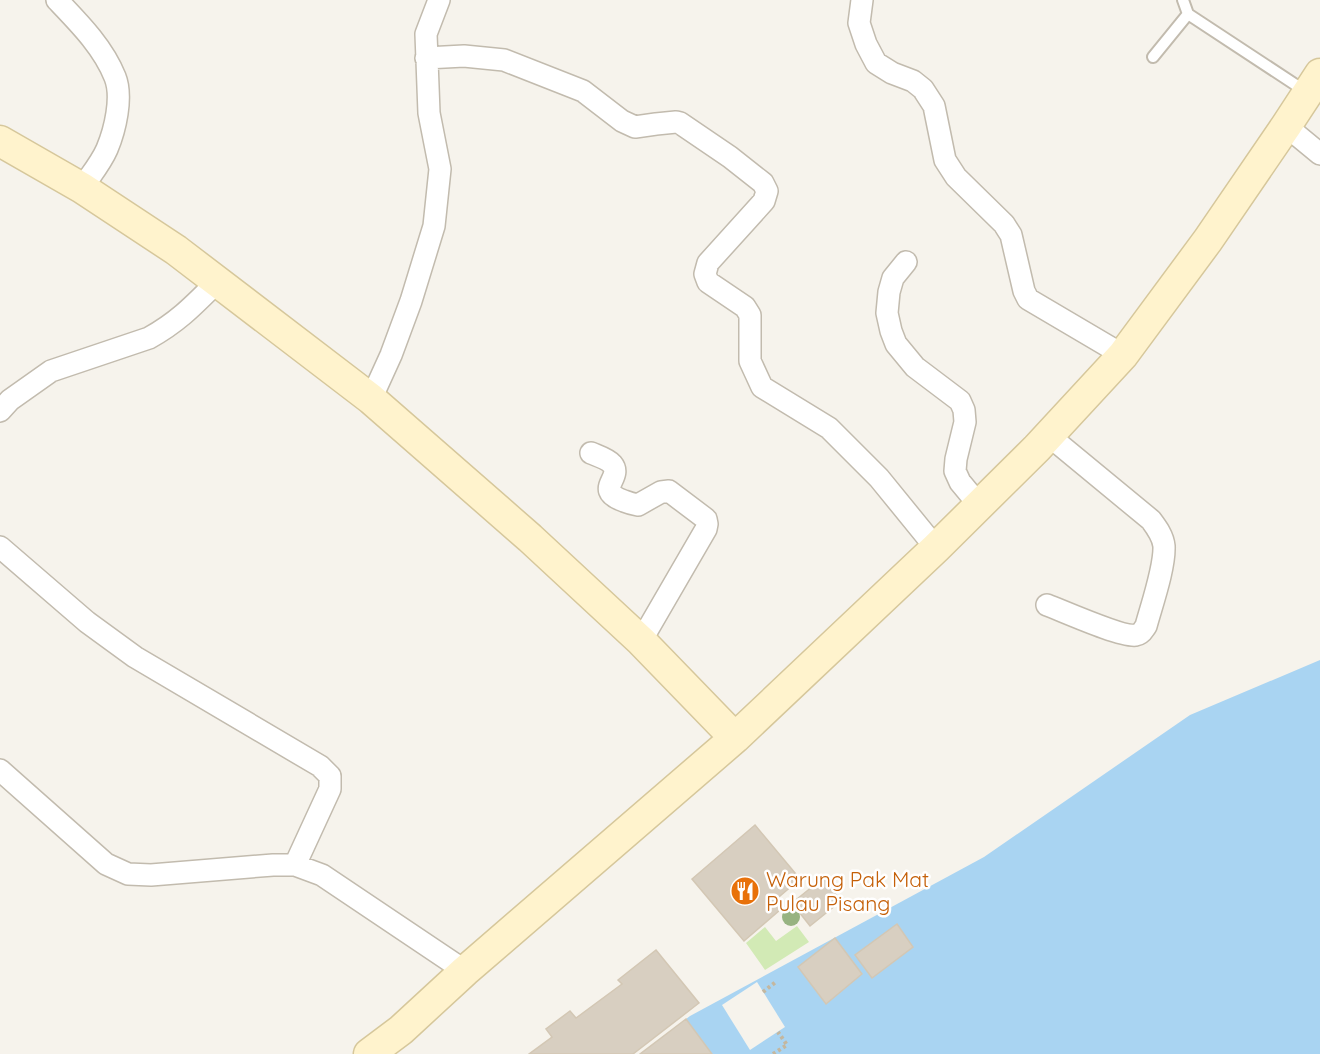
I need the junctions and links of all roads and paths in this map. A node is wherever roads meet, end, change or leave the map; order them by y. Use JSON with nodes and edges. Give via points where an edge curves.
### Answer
{"nodes":[{"id":1,"x":57,"y":0,"type":"edge"},
{"id":2,"x":439,"y":0,"type":"edge"},
{"id":3,"x":862,"y":0,"type":"edge"},
{"id":4,"x":1183,"y":0,"type":"edge"},
{"id":5,"x":1188,"y":14,"type":"junction"},
{"id":6,"x":1153,"y":57,"type":"dead end"},
{"id":7,"x":426,"y":58,"type":"junction"},
{"id":8,"x":1314,"y":84,"type":"edge"},
{"id":9,"x":1287,"y":126,"type":"junction"},
{"id":10,"x":0,"y":141,"type":"edge"},
{"id":11,"x":1320,"y":154,"type":"edge"},
{"id":12,"x":82,"y":188,"type":"junction"},
{"id":13,"x":906,"y":262,"type":"dead end"},
{"id":14,"x":217,"y":282,"type":"junction"},
{"id":15,"x":1123,"y":355,"type":"junction"},
{"id":16,"x":370,"y":399,"type":"junction"},
{"id":17,"x":0,"y":411,"type":"edge"},
{"id":18,"x":1048,"y":435,"type":"junction"},
{"id":19,"x":591,"y":453,"type":"dead end"},
{"id":20,"x":979,"y":505,"type":"junction"},
{"id":21,"x":0,"y":547,"type":"edge"},
{"id":22,"x":936,"y":548,"type":"junction"},
{"id":23,"x":1047,"y":605,"type":"dead end"},
{"id":24,"x":641,"y":641,"type":"junction"},
{"id":25,"x":735,"y":738,"type":"junction"},
{"id":26,"x":0,"y":770,"type":"edge"},
{"id":27,"x":295,"y":866,"type":"junction"},
{"id":28,"x":465,"y":972,"type":"junction"},
{"id":29,"x":777,"y":981,"type":"dead end"},
{"id":30,"x":763,"y":992,"type":"dead end"},
{"id":31,"x":778,"y":1032,"type":"dead end"},
{"id":32,"x":369,"y":1054,"type":"edge"},
{"id":33,"x":773,"y":1054,"type":"edge"}],
"edges":[{"from":1,"to":12,"type":"street","via":[[98,46],[116,79],[114,128],[106,150]]},
{"from":2,"to":7,"type":"street","via":[[426,34]]},
{"from":3,"to":15,"type":"street","via":[[859,23],[876,63],[913,81],[934,106],[945,160],[956,177],[1004,224],[1011,236],[1028,300]]},
{"from":4,"to":5,"type":"lane"},
{"from":5,"to":6,"type":"lane"},
{"from":5,"to":8,"type":"lane"},
{"from":7,"to":16,"type":"street","via":[[429,113],[441,169],[434,226],[411,301]]},
{"from":7,"to":22,"type":"street","via":[[504,60],[583,91],[622,122],[635,127],[680,123],[763,183],[767,191],[764,201],[708,263],[708,282],[745,307],[750,315],[750,362],[762,387],[830,428],[879,478]]},
{"from":8,"to":9,"type":"street"},
{"from":9,"to":11,"type":"street"},
{"from":9,"to":15,"type":"street"},
{"from":10,"to":12,"type":"street"},
{"from":12,"to":14,"type":"street"},
{"from":13,"to":20,"type":"street","via":[[893,278],[889,292],[887,313],[891,332],[915,367],[960,401],[964,422],[955,471]]},
{"from":14,"to":16,"type":"street"},
{"from":14,"to":17,"type":"street","via":[[188,312],[149,338],[51,371]]},
{"from":15,"to":18,"type":"street"},
{"from":16,"to":24,"type":"street"},
{"from":18,"to":20,"type":"street"},
{"from":18,"to":23,"type":"street","via":[[1151,520],[1164,545],[1142,633],[1121,633]]},
{"from":19,"to":24,"type":"street","via":[[613,465],[609,489],[616,498],[638,505],[669,491],[706,519],[706,529]]},
{"from":20,"to":22,"type":"street"},
{"from":21,"to":27,"type":"street","via":[[87,622],[135,657],[320,766],[330,776],[330,789]]},
{"from":22,"to":25,"type":"street"},
{"from":24,"to":25,"type":"street"},
{"from":25,"to":28,"type":"street"},
{"from":26,"to":27,"type":"street","via":[[106,864],[128,874]]},
{"from":27,"to":28,"type":"street","via":[[322,875]]},
{"from":28,"to":32,"type":"street"},
{"from":29,"to":30,"type":"path"},
{"from":31,"to":33,"type":"path","via":[[787,1045]]}]}
